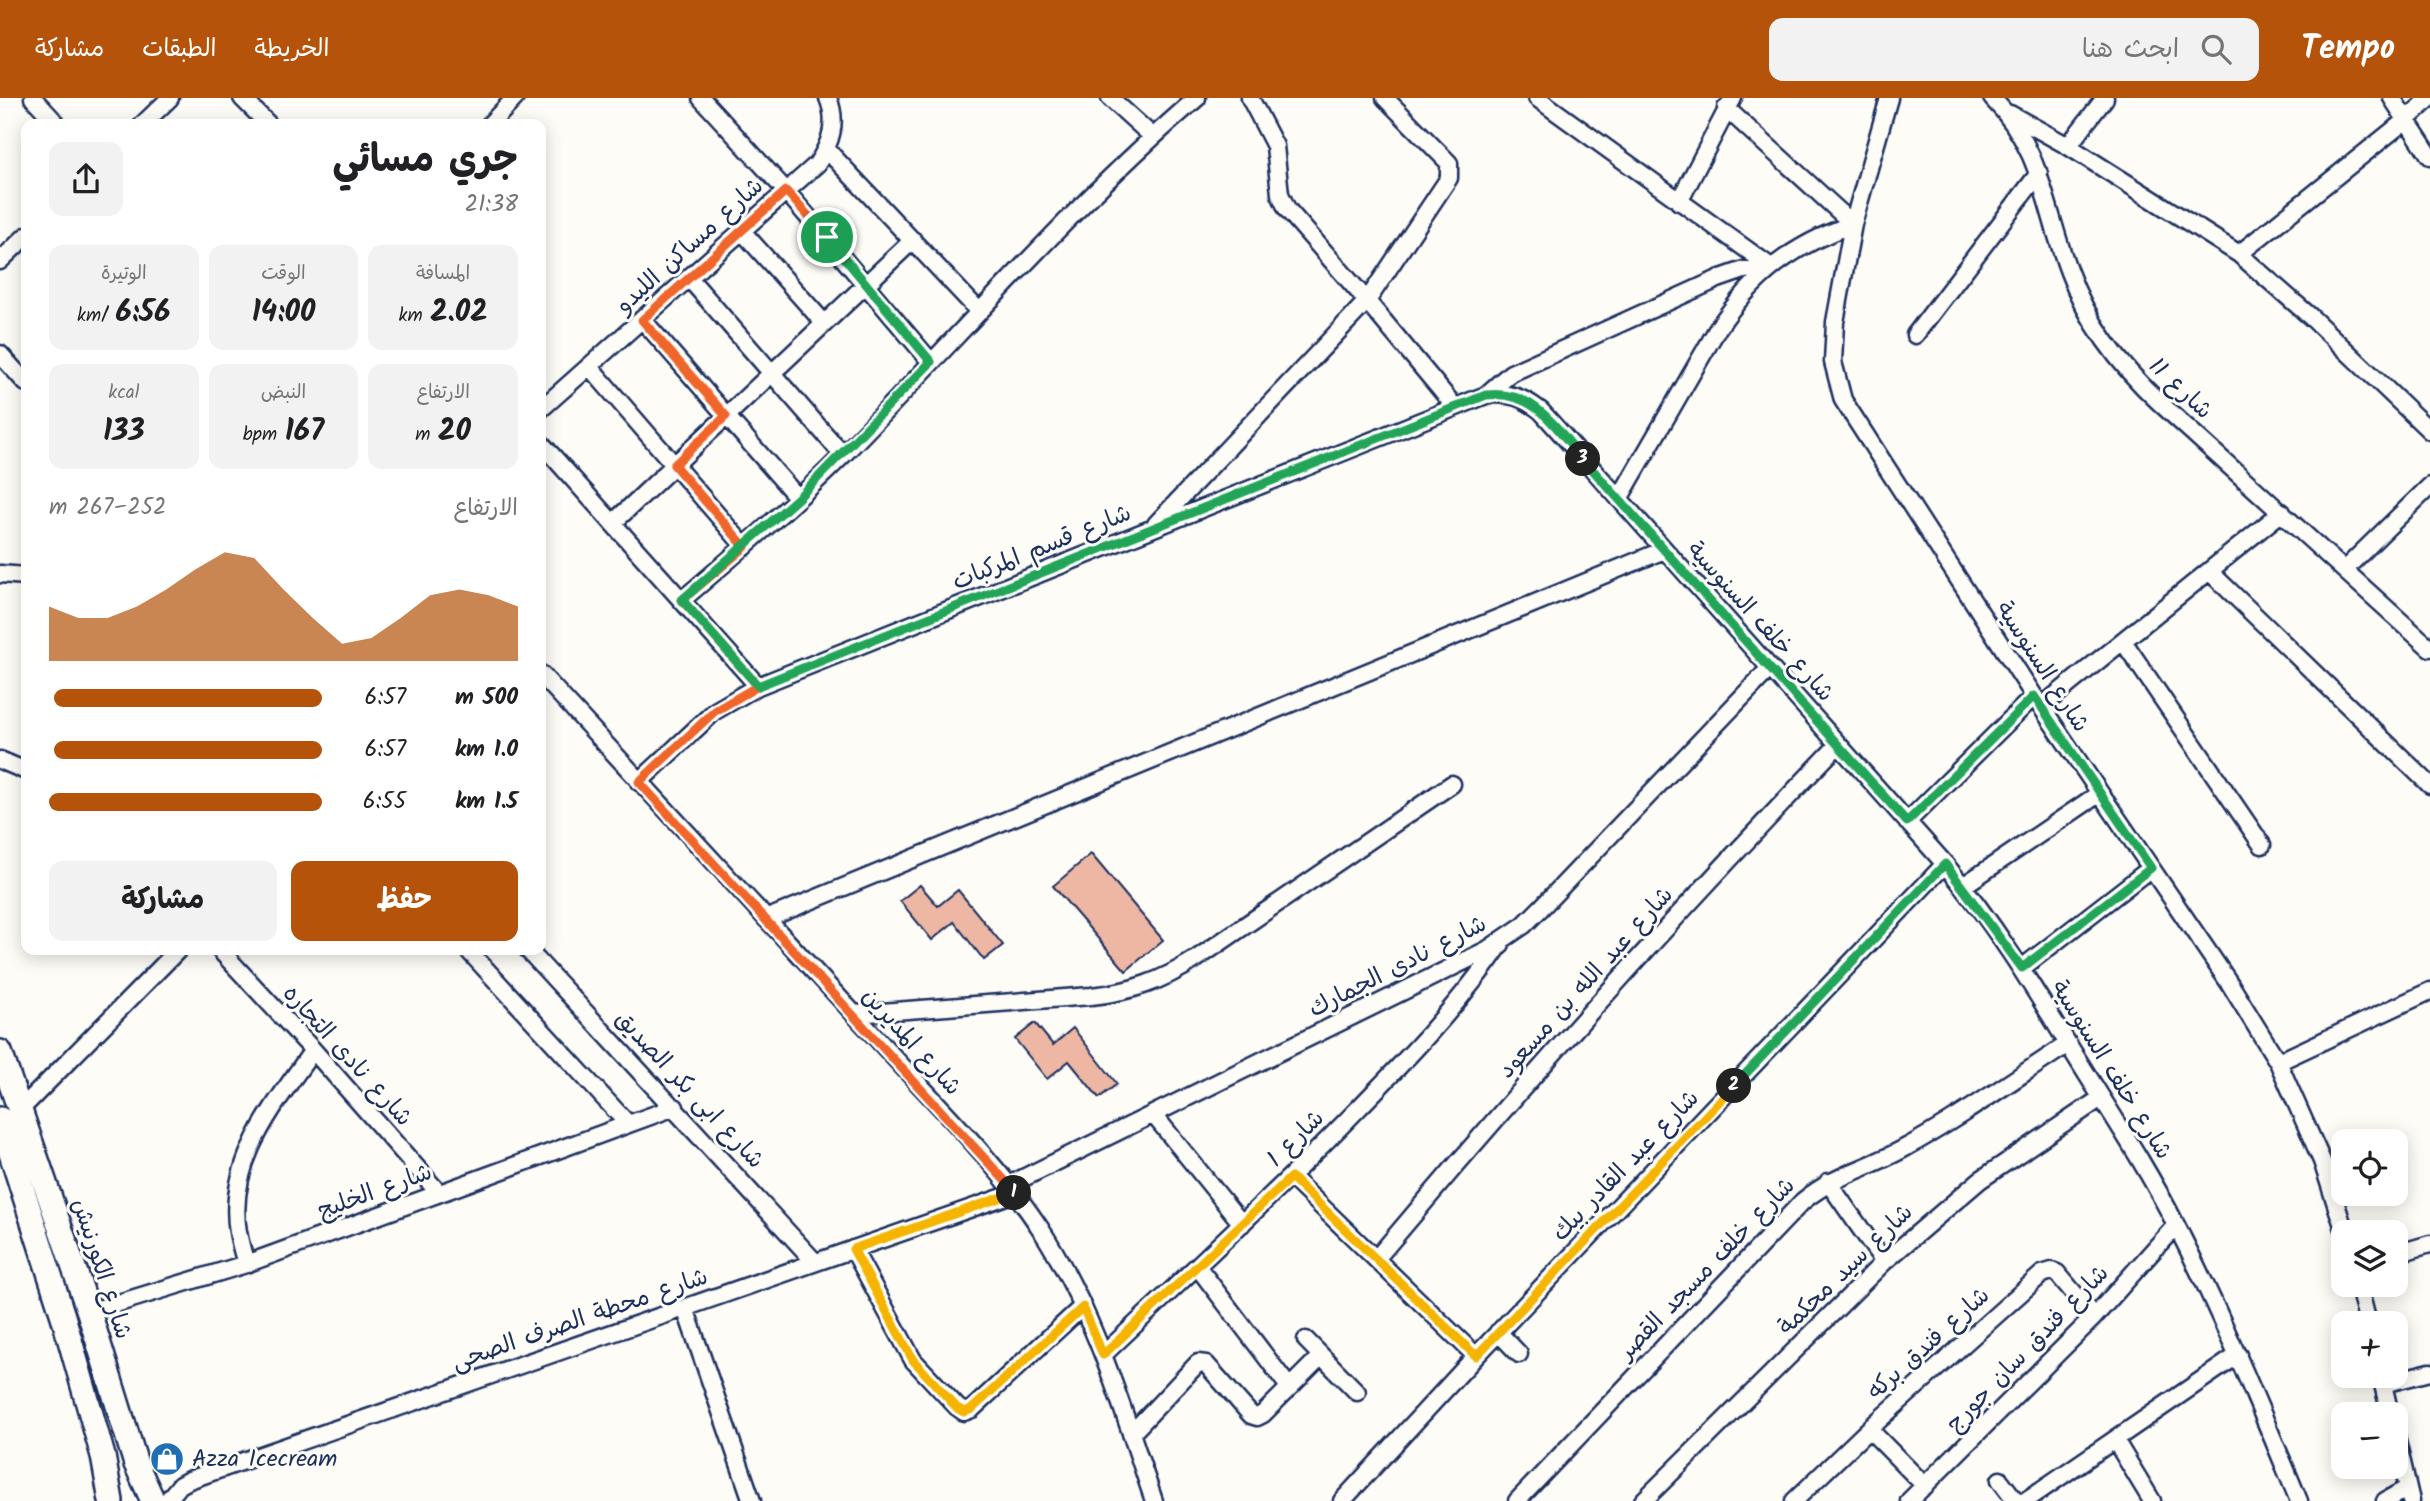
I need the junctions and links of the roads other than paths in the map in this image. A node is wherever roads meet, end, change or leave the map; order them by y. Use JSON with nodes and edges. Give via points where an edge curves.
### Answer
{"nodes":[{"id":1,"x":33,"y":98,"type":"edge"},
{"id":2,"x":170,"y":98,"type":"edge"},
{"id":3,"x":242,"y":98,"type":"edge"},
{"id":4,"x":515,"y":98,"type":"edge"},
{"id":5,"x":701,"y":98,"type":"edge"},
{"id":6,"x":828,"y":98,"type":"edge"},
{"id":7,"x":1110,"y":98,"type":"edge"},
{"id":8,"x":1197,"y":98,"type":"edge"},
{"id":9,"x":1250,"y":98,"type":"edge"},
{"id":10,"x":1385,"y":98,"type":"edge"},
{"id":11,"x":1537,"y":98,"type":"edge"},
{"id":12,"x":1889,"y":98,"type":"edge"},
{"id":13,"x":1992,"y":98,"type":"edge"},
{"id":14,"x":2105,"y":98,"type":"edge"},
{"id":15,"x":2392,"y":98,"type":"edge"},
{"id":16,"x":2430,"y":98,"type":"edge"},
{"id":17,"x":1729,"y":101,"type":"edge"},
{"id":18,"x":2005,"y":111,"type":"junction"},
{"id":19,"x":52,"y":119,"type":"edge"},
{"id":20,"x":148,"y":119,"type":"edge"},
{"id":21,"x":263,"y":119,"type":"edge"},
{"id":22,"x":494,"y":119,"type":"edge"},
{"id":23,"x":2406,"y":120,"type":"junction"},
{"id":24,"x":1152,"y":136,"type":"junction"},
{"id":25,"x":2068,"y":146,"type":"junction"},
{"id":26,"x":827,"y":150,"type":"junction"},
{"id":27,"x":2430,"y":156,"type":"edge"},
{"id":28,"x":2039,"y":173,"type":"junction"},
{"id":29,"x":786,"y":191,"type":"junction"},
{"id":30,"x":1679,"y":202,"type":"junction"},
{"id":31,"x":1853,"y":224,"type":"junction"},
{"id":32,"x":742,"y":231,"type":"junction"},
{"id":33,"x":912,"y":240,"type":"junction"},
{"id":34,"x":21,"y":241,"type":"edge"},
{"id":35,"x":2239,"y":254,"type":"junction"},
{"id":36,"x":0,"y":261,"type":"edge"},
{"id":37,"x":1771,"y":267,"type":"junction"},
{"id":38,"x":690,"y":278,"type":"junction"},
{"id":39,"x":867,"y":284,"type":"junction"},
{"id":40,"x":1367,"y":301,"type":"junction"},
{"id":41,"x":978,"y":310,"type":"junction"},
{"id":42,"x":642,"y":320,"type":"junction"},
{"id":43,"x":824,"y":323,"type":"junction"},
{"id":44,"x":1915,"y":335,"type":"dead end"},
{"id":45,"x":0,"y":354,"type":"edge"},
{"id":46,"x":931,"y":362,"type":"junction"},
{"id":47,"x":589,"y":366,"type":"junction"},
{"id":48,"x":772,"y":373,"type":"junction"},
{"id":49,"x":21,"y":377,"type":"edge"},
{"id":50,"x":1486,"y":395,"type":"junction"},
{"id":51,"x":546,"y":403,"type":"edge"},
{"id":52,"x":1455,"y":407,"type":"junction"},
{"id":53,"x":726,"y":416,"type":"junction"},
{"id":54,"x":2430,"y":432,"type":"edge"},
{"id":55,"x":546,"y":449,"type":"edge"},
{"id":56,"x":843,"y":455,"type":"junction"},
{"id":57,"x":674,"y":465,"type":"junction"},
{"id":58,"x":2430,"y":486,"type":"edge"},
{"id":59,"x":798,"y":498,"type":"junction"},
{"id":60,"x":1619,"y":499,"type":"junction"},
{"id":61,"x":2282,"y":512,"type":"junction"},
{"id":62,"x":613,"y":523,"type":"junction"},
{"id":63,"x":1152,"y":528,"type":"junction"},
{"id":64,"x":745,"y":547,"type":"junction"},
{"id":65,"x":1664,"y":550,"type":"junction"},
{"id":66,"x":2345,"y":569,"type":"junction"},
{"id":67,"x":2210,"y":571,"type":"junction"},
{"id":68,"x":0,"y":574,"type":"edge"},
{"id":69,"x":21,"y":576,"type":"edge"},
{"id":70,"x":682,"y":600,"type":"junction"},
{"id":71,"x":2123,"y":641,"type":"junction"},
{"id":72,"x":2430,"y":648,"type":"edge"},
{"id":73,"x":1770,"y":668,"type":"junction"},
{"id":74,"x":546,"y":680,"type":"edge"},
{"id":75,"x":758,"y":686,"type":"junction"},
{"id":76,"x":2037,"y":702,"type":"junction"},
{"id":77,"x":1838,"y":744,"type":"junction"},
{"id":78,"x":0,"y":760,"type":"edge"},
{"id":79,"x":21,"y":769,"type":"edge"},
{"id":80,"x":639,"y":782,"type":"junction"},
{"id":81,"x":1452,"y":784,"type":"dead end"},
{"id":82,"x":2430,"y":785,"type":"edge"},
{"id":83,"x":2100,"y":793,"type":"junction"},
{"id":84,"x":1907,"y":822,"type":"junction"},
{"id":85,"x":2262,"y":845,"type":"dead end"},
{"id":86,"x":1945,"y":864,"type":"junction"},
{"id":87,"x":2151,"y":868,"type":"junction"},
{"id":88,"x":1963,"y":886,"type":"junction"},
{"id":89,"x":766,"y":919,"type":"junction"},
{"id":90,"x":1505,"y":939,"type":"junction"},
{"id":91,"x":173,"y":955,"type":"edge"},
{"id":92,"x":225,"y":955,"type":"edge"},
{"id":93,"x":473,"y":955,"type":"edge"},
{"id":94,"x":533,"y":955,"type":"edge"},
{"id":95,"x":2022,"y":968,"type":"junction"},
{"id":96,"x":2430,"y":991,"type":"edge"},
{"id":97,"x":855,"y":1014,"type":"junction"},
{"id":98,"x":2068,"y":1044,"type":"junction"},
{"id":99,"x":313,"y":1050,"type":"junction"},
{"id":100,"x":0,"y":1052,"type":"edge"},
{"id":101,"x":2278,"y":1062,"type":"junction"},
{"id":102,"x":2101,"y":1098,"type":"junction"},
{"id":103,"x":674,"y":1107,"type":"junction"},
{"id":104,"x":10,"y":1114,"type":"edge"},
{"id":105,"x":1153,"y":1114,"type":"junction"},
{"id":106,"x":628,"y":1124,"type":"junction"},
{"id":107,"x":1291,"y":1177,"type":"junction"},
{"id":108,"x":1828,"y":1182,"type":"junction"},
{"id":109,"x":1012,"y":1189,"type":"junction"},
{"id":110,"x":439,"y":1193,"type":"junction"},
{"id":111,"x":2340,"y":1220,"type":"edge"},
{"id":112,"x":1242,"y":1224,"type":"junction"},
{"id":113,"x":2176,"y":1225,"type":"junction"},
{"id":114,"x":2430,"y":1244,"type":"edge"},
{"id":115,"x":853,"y":1249,"type":"junction"},
{"id":116,"x":2408,"y":1250,"type":"edge"},
{"id":117,"x":1376,"y":1259,"type":"junction"},
{"id":118,"x":815,"y":1262,"type":"junction"},
{"id":119,"x":1884,"y":1262,"type":"junction"},
{"id":120,"x":246,"y":1264,"type":"junction"},
{"id":121,"x":1197,"y":1266,"type":"junction"},
{"id":122,"x":1083,"y":1307,"type":"junction"},
{"id":123,"x":685,"y":1308,"type":"junction"},
{"id":124,"x":89,"y":1312,"type":"junction"},
{"id":125,"x":2094,"y":1317,"type":"junction"},
{"id":126,"x":1498,"y":1332,"type":"junction"},
{"id":127,"x":1306,"y":1340,"type":"dead end"},
{"id":128,"x":1519,"y":1353,"type":"dead end"},
{"id":129,"x":1103,"y":1355,"type":"junction"},
{"id":130,"x":2238,"y":1355,"type":"junction"},
{"id":131,"x":1321,"y":1356,"type":"junction"},
{"id":132,"x":1476,"y":1356,"type":"junction"},
{"id":133,"x":2430,"y":1372,"type":"edge"},
{"id":134,"x":2408,"y":1376,"type":"edge"},
{"id":135,"x":1289,"y":1387,"type":"junction"},
{"id":136,"x":1357,"y":1392,"type":"dead end"},
{"id":137,"x":1869,"y":1429,"type":"junction"},
{"id":138,"x":1131,"y":1434,"type":"junction"},
{"id":139,"x":2115,"y":1440,"type":"junction"},
{"id":140,"x":2000,"y":1480,"type":"dead end"},
{"id":141,"x":1925,"y":1486,"type":"junction"},
{"id":142,"x":2410,"y":1495,"type":"edge"},
{"id":143,"x":111,"y":1501,"type":"edge"},
{"id":144,"x":152,"y":1501,"type":"edge"},
{"id":145,"x":167,"y":1501,"type":"edge"},
{"id":146,"x":752,"y":1501,"type":"edge"},
{"id":147,"x":1154,"y":1501,"type":"edge"},
{"id":148,"x":1342,"y":1501,"type":"edge"},
{"id":149,"x":1517,"y":1501,"type":"edge"},
{"id":150,"x":1643,"y":1501,"type":"edge"},
{"id":151,"x":1794,"y":1501,"type":"edge"},
{"id":152,"x":1909,"y":1501,"type":"edge"},
{"id":153,"x":2016,"y":1501,"type":"edge"},
{"id":154,"x":2025,"y":1501,"type":"edge"},
{"id":155,"x":2152,"y":1501,"type":"edge"},
{"id":156,"x":2298,"y":1501,"type":"edge"},
{"id":157,"x":2385,"y":1501,"type":"edge"}],
"edges":[{"from":1,"to":19,"type":"street"},
{"from":2,"to":20,"type":"street"},
{"from":3,"to":21,"type":"street"},
{"from":4,"to":22,"type":"street"},
{"from":5,"to":29,"type":"street"},
{"from":6,"to":26,"type":"street","via":[[834,121]]},
{"from":7,"to":24,"type":"street"},
{"from":8,"to":24,"type":"street"},
{"from":9,"to":40,"type":"street","via":[[1275,146],[1280,194],[1287,209]]},
{"from":10,"to":40,"type":"street","via":[[1451,170]]},
{"from":11,"to":30,"type":"street"},
{"from":12,"to":31,"type":"street","name":"شارع السنوسية"},
{"from":13,"to":18,"type":"street","name":"شارع 11"},
{"from":14,"to":25,"type":"street"},
{"from":15,"to":23,"type":"street"},
{"from":16,"to":23,"type":"street"},
{"from":17,"to":30,"type":"street"},
{"from":17,"to":31,"type":"street"},
{"from":18,"to":25,"type":"street"},
{"from":18,"to":28,"type":"street","name":"شارع 11"},
{"from":23,"to":27,"type":"street"},
{"from":23,"to":35,"type":"street"},
{"from":24,"to":41,"type":"street"},
{"from":25,"to":35,"type":"street"},
{"from":26,"to":29,"type":"street","name":"شارع مساكن الليدو"},
{"from":26,"to":33,"type":"street"},
{"from":28,"to":44,"type":"street"},
{"from":28,"to":61,"type":"street","name":"شارع 11","via":[[2068,271],[2106,343],[2140,385]]},
{"from":29,"to":32,"type":"street","name":"شارع مساكن الليدو"},
{"from":29,"to":39,"type":"street"},
{"from":30,"to":37,"type":"street"},
{"from":31,"to":37,"type":"street","via":[[1798,248]]},
{"from":31,"to":76,"type":"street","name":"شارع السنوسية","via":[[1832,341],[1843,401]]},
{"from":32,"to":38,"type":"street","name":"شارع مساكن الليدو"},
{"from":32,"to":43,"type":"street"},
{"from":33,"to":39,"type":"street"},
{"from":33,"to":41,"type":"street"},
{"from":34,"to":36,"type":"street"},
{"from":35,"to":54,"type":"street"},
{"from":37,"to":50,"type":"street","via":[[1718,279],[1511,373]]},
{"from":37,"to":60,"type":"street","via":[[1718,328]]},
{"from":38,"to":42,"type":"street","name":"شارع مساكن الليدو"},
{"from":38,"to":48,"type":"street"},
{"from":39,"to":43,"type":"street"},
{"from":39,"to":46,"type":"street"},
{"from":40,"to":52,"type":"street"},
{"from":40,"to":63,"type":"street"},
{"from":41,"to":46,"type":"street"},
{"from":42,"to":47,"type":"street","name":"شارع مساكن الليدو"},
{"from":42,"to":53,"type":"street"},
{"from":43,"to":48,"type":"street"},
{"from":45,"to":49,"type":"street"},
{"from":46,"to":56,"type":"street"},
{"from":47,"to":51,"type":"street","name":"شارع مساكن الليدو"},
{"from":47,"to":57,"type":"street"},
{"from":48,"to":53,"type":"street"},
{"from":48,"to":56,"type":"street"},
{"from":50,"to":52,"type":"street","name":"شارع قسم المركبات"},
{"from":50,"to":60,"type":"street","name":"شارع خلف السنوسية","via":[[1516,395],[1541,411]]},
{"from":52,"to":63,"type":"street","name":"شارع قسم المركبات"},
{"from":53,"to":57,"type":"street"},
{"from":53,"to":59,"type":"street"},
{"from":55,"to":62,"type":"street"},
{"from":56,"to":59,"type":"street"},
{"from":57,"to":62,"type":"street"},
{"from":57,"to":64,"type":"street"},
{"from":58,"to":66,"type":"street"},
{"from":59,"to":64,"type":"street"},
{"from":60,"to":65,"type":"street","name":"شارع خلف السنوسية"},
{"from":61,"to":66,"type":"street","name":"شارع 11"},
{"from":61,"to":67,"type":"street"},
{"from":62,"to":70,"type":"street"},
{"from":63,"to":75,"type":"street","name":"شارع قسم المركبات"},
{"from":64,"to":70,"type":"street"},
{"from":65,"to":73,"type":"street","name":"شارع خلف السنوسية"},
{"from":65,"to":89,"type":"street"},
{"from":66,"to":72,"type":"street","name":"شارع 11"},
{"from":67,"to":71,"type":"street"},
{"from":67,"to":82,"type":"street"},
{"from":68,"to":69,"type":"street"},
{"from":70,"to":75,"type":"street"},
{"from":71,"to":76,"type":"street"},
{"from":71,"to":85,"type":"street"},
{"from":73,"to":77,"type":"street","name":"شارع خلف السنوسية"},
{"from":73,"to":90,"type":"street","name":"شارع نادى الجمارك","via":[[1541,908]]},
{"from":74,"to":80,"type":"street","name":"شارع المديرين"},
{"from":75,"to":80,"type":"street","name":"شارع قسم المركبات","via":[[715,711]]},
{"from":76,"to":83,"type":"street","name":"شارع السنوسية"},
{"from":76,"to":84,"type":"street"},
{"from":77,"to":84,"type":"street","name":"شارع خلف السنوسية"},
{"from":77,"to":117,"type":"street","name":"شارع عبد الله بن مسعود","via":[[1618,979]]},
{"from":78,"to":79,"type":"street"},
{"from":80,"to":89,"type":"street","name":"شارع المديرين"},
{"from":81,"to":97,"type":"street","via":[[1196,959],[1146,986],[1091,996]]},
{"from":83,"to":87,"type":"street","name":"شارع السنوسية"},
{"from":83,"to":88,"type":"street"},
{"from":84,"to":86,"type":"street","name":"شارع خلف السنوسية"},
{"from":86,"to":88,"type":"street","name":"شارع خلف السنوسية"},
{"from":86,"to":126,"type":"street","name":"شارع عبد القادر بيك"},
{"from":87,"to":95,"type":"street"},
{"from":87,"to":101,"type":"street","name":"شارع السنوسية"},
{"from":88,"to":95,"type":"street","name":"شارع خلف السنوسية"},
{"from":89,"to":97,"type":"street","name":"شارع المديرين"},
{"from":90,"to":105,"type":"street","name":"شارع نادى الجمارك"},
{"from":90,"to":107,"type":"street","name":"شارع 1","via":[[1425,1040]]},
{"from":91,"to":104,"type":"street"},
{"from":92,"to":99,"type":"street","name":"شارع نادى التجاره"},
{"from":93,"to":106,"type":"street"},
{"from":94,"to":103,"type":"street","name":"شارع ابى بكر الصديق"},
{"from":95,"to":98,"type":"street","name":"شارع خلف السنوسية"},
{"from":96,"to":101,"type":"street"},
{"from":97,"to":109,"type":"street","name":"شارع المديرين"},
{"from":98,"to":102,"type":"street","name":"شارع خلف السنوسية"},
{"from":98,"to":108,"type":"street","name":"شارع خلف مسجد القصر","via":[[1909,1146]]},
{"from":99,"to":110,"type":"street","name":"شارع نادى التجاره"},
{"from":99,"to":120,"type":"street","via":[[256,1135],[243,1165],[237,1230]]},
{"from":100,"to":104,"type":"street","name":"شارع الكورنيش"},
{"from":101,"to":111,"type":"street","name":"شارع السنوسية","via":[[2322,1161]]},
{"from":102,"to":113,"type":"street","name":"شارع خلف السنوسية"},
{"from":102,"to":119,"type":"street","name":"شارع سيد محكمة","via":[[1980,1181]]},
{"from":103,"to":106,"type":"street","name":"شارع الخليج"},
{"from":103,"to":118,"type":"street","name":"شارع ابى بكر الصديق"},
{"from":104,"to":124,"type":"street","name":"شارع الكورنيش"},
{"from":104,"to":143,"type":"street","name":"شارع الكورنيش","via":[[103,1456]]},
{"from":105,"to":109,"type":"street","name":"شارع نادى الجمارك"},
{"from":105,"to":112,"type":"street"},
{"from":106,"to":110,"type":"street","name":"شارع الخليج"},
{"from":107,"to":112,"type":"street","name":"شارع 1"},
{"from":107,"to":117,"type":"street"},
{"from":108,"to":119,"type":"street"},
{"from":108,"to":149,"type":"street","name":"شارع خلف مسجد القصر","via":[[1802,1200]]},
{"from":109,"to":115,"type":"street","name":"شارع محطة الصرف الصحى"},
{"from":109,"to":122,"type":"street","name":"شارع المديرين","via":[[1060,1261]]},
{"from":110,"to":120,"type":"street","name":"شارع الخليج"},
{"from":112,"to":121,"type":"street","name":"شارع 1"},
{"from":113,"to":125,"type":"street","name":"شارع فندق سان جورج"},
{"from":113,"to":130,"type":"street","name":"شارع خلف السنوسية"},
{"from":114,"to":116,"type":"street"},
{"from":115,"to":118,"type":"street","name":"شارع محطة الصرف الصحى"},
{"from":115,"to":122,"type":"street","via":[[913,1360],[964,1412]]},
{"from":117,"to":132,"type":"street"},
{"from":118,"to":123,"type":"street","name":"شارع محطة الصرف الصحى"},
{"from":119,"to":150,"type":"street","name":"شارع سيد محكمة"},
{"from":120,"to":124,"type":"street","name":"شارع الخليج"},
{"from":121,"to":129,"type":"street","name":"شارع 1"},
{"from":121,"to":135,"type":"street"},
{"from":122,"to":129,"type":"street","name":"شارع المديرين"},
{"from":123,"to":145,"type":"street","name":"شارع محطة الصرف الصحى","via":[[189,1480]]},
{"from":123,"to":146,"type":"street"},
{"from":124,"to":144,"type":"street","name":"شارع الكورنيش","via":[[135,1464]]},
{"from":125,"to":137,"type":"street","name":"شارع فندق بركه","via":[[2057,1273],[2047,1271]]},
{"from":125,"to":141,"type":"street","name":"شارع فندق سان جورج"},
{"from":126,"to":128,"type":"street"},
{"from":126,"to":132,"type":"street","name":"شارع عبد القادر بيك"},
{"from":127,"to":131,"type":"street"},
{"from":129,"to":138,"type":"street","name":"شارع المديرين"},
{"from":130,"to":139,"type":"street"},
{"from":130,"to":156,"type":"street","name":"شارع خلف السنوسية"},
{"from":131,"to":135,"type":"street"},
{"from":131,"to":136,"type":"street"},
{"from":132,"to":148,"type":"street","name":"شارع عبد القادر بيك"},
{"from":133,"to":134,"type":"street"},
{"from":135,"to":138,"type":"street","via":[[1263,1414],[1254,1417],[1209,1366],[1198,1363]]},
{"from":137,"to":141,"type":"street"},
{"from":137,"to":151,"type":"street","name":"شارع فندق بركه"},
{"from":138,"to":147,"type":"street","name":"شارع المديرين"},
{"from":139,"to":154,"type":"street"},
{"from":139,"to":155,"type":"street"},
{"from":140,"to":153,"type":"street"},
{"from":141,"to":152,"type":"street","name":"شارع فندق سان جورج"},
{"from":142,"to":157,"type":"street"}]}
